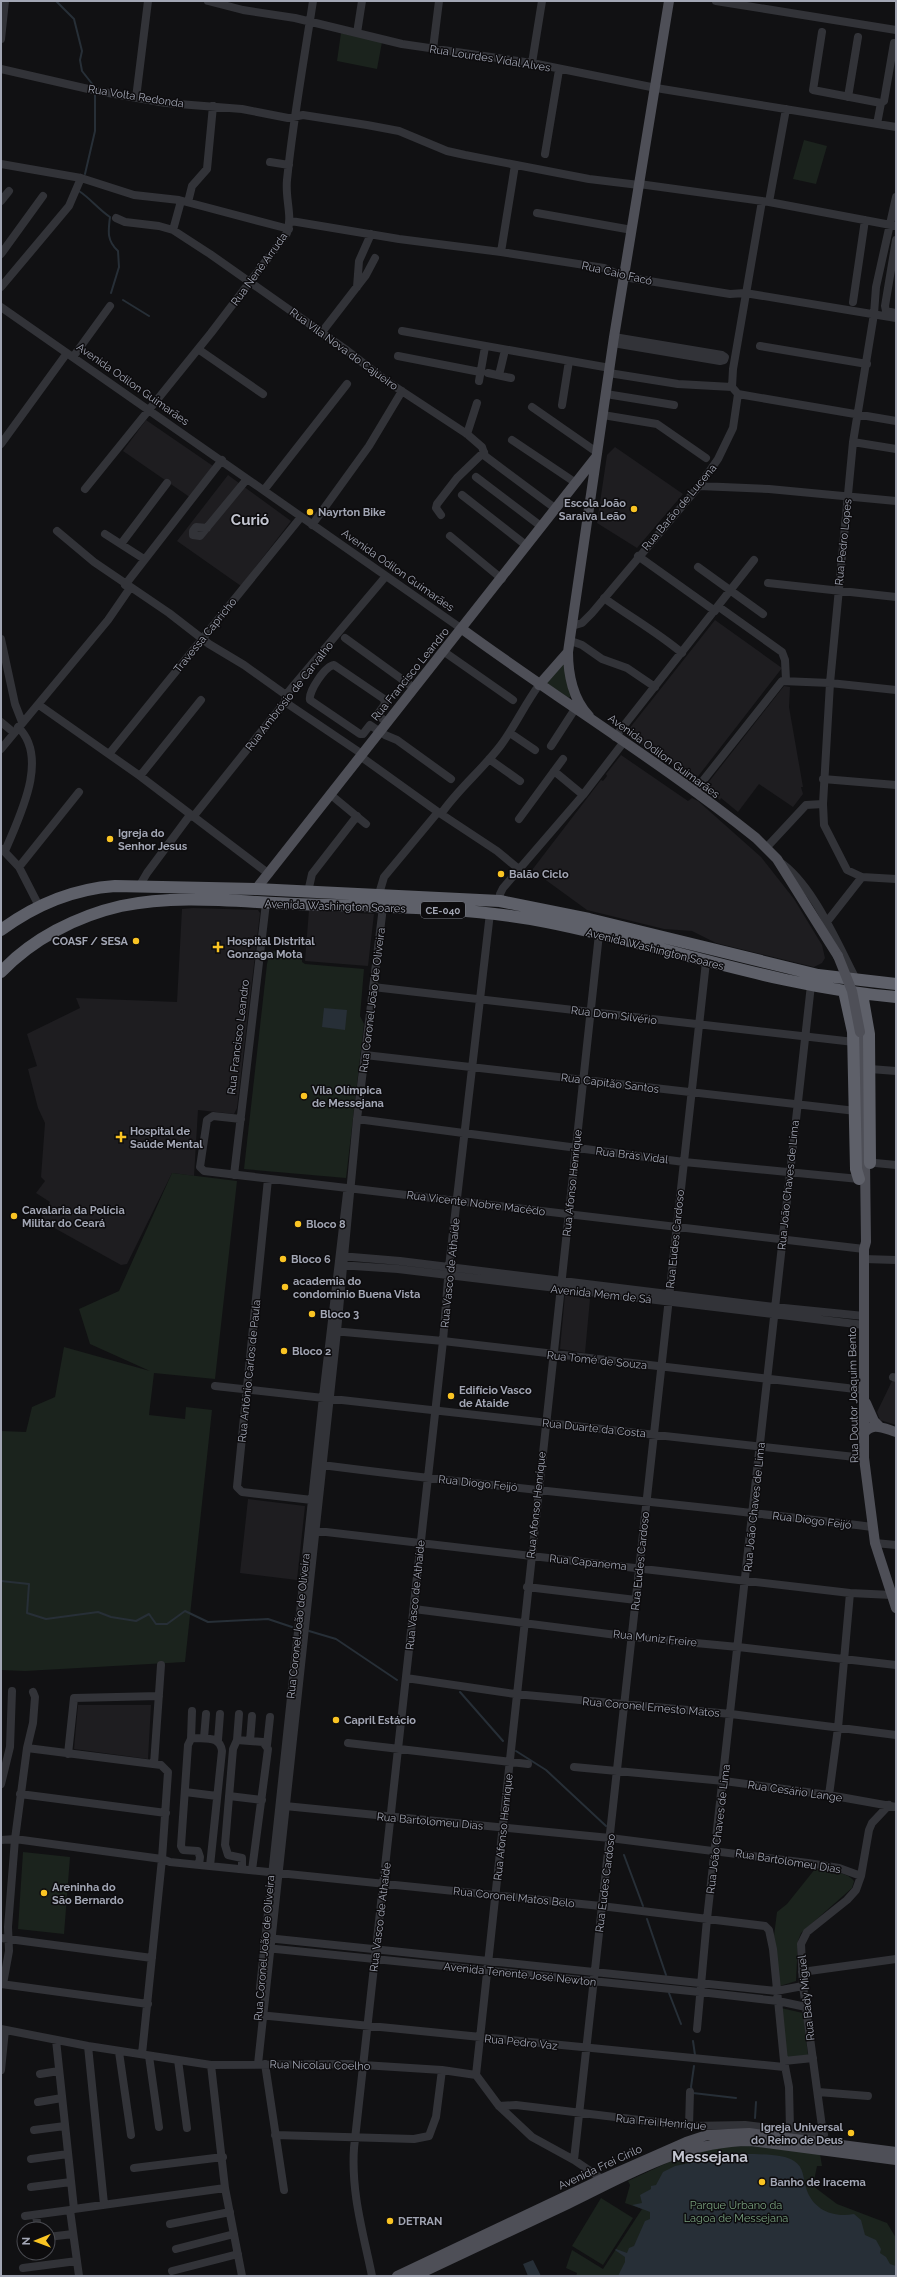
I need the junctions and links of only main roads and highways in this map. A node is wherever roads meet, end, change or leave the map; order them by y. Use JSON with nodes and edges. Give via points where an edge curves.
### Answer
{"nodes":[{"id":1,"x":669,"y":1,"type":"edge"},
{"id":2,"x":598,"y":454,"type":"junction"},
{"id":3,"x":578,"y":480,"type":"junction"},
{"id":4,"x":593,"y":487,"type":"junction"},
{"id":5,"x":462,"y":629,"type":"junction"},
{"id":6,"x":568,"y":652,"type":"junction"},
{"id":7,"x":539,"y":685,"type":"junction"},
{"id":8,"x":589,"y":716,"type":"junction"},
{"id":9,"x":256,"y":889,"type":"junction"},
{"id":10,"x":1,"y":930,"type":"edge"},
{"id":11,"x":838,"y":956,"type":"joint"},
{"id":12,"x":1,"y":972,"type":"edge"},
{"id":13,"x":896,"y":984,"type":"edge"},
{"id":14,"x":844,"y":991,"type":"junction"},
{"id":15,"x":862,"y":994,"type":"junction"},
{"id":16,"x":896,"y":997,"type":"edge"},
{"id":17,"x":857,"y":1037,"type":"junction"},
{"id":18,"x":866,"y":1160,"type":"junction"},
{"id":19,"x":859,"y":1179,"type":"junction"},
{"id":20,"x":864,"y":1254,"type":"junction"},
{"id":21,"x":863,"y":1392,"type":"junction"},
{"id":22,"x":879,"y":1426,"type":"junction"},
{"id":23,"x":896,"y":1432,"type":"edge"},
{"id":24,"x":863,"y":1435,"type":"junction"},
{"id":25,"x":896,"y":1608,"type":"edge"},
{"id":26,"x":825,"y":2143,"type":"junction"},
{"id":27,"x":896,"y":2152,"type":"edge"},
{"id":28,"x":896,"y":2160,"type":"edge"},
{"id":29,"x":604,"y":2182,"type":"junction"},
{"id":30,"x":397,"y":2276,"type":"edge"},
{"id":31,"x":415,"y":2276,"type":"edge"}],
"edges":[{"from":1,"to":2,"type":"main road"},
{"from":2,"to":3,"type":"main road","name":"Rua Francisco Leandro"},
{"from":2,"to":4,"type":"main road"},
{"from":3,"to":4,"type":"main road","via":[[592,475]]},
{"from":3,"to":5,"type":"main road","name":"Rua Francisco Leandro"},
{"from":4,"to":6,"type":"main road"},
{"from":5,"to":7,"type":"main road","name":"Avenida Odilon Guimarães"},
{"from":5,"to":9,"type":"main road","name":"Rua Francisco Leandro"},
{"from":6,"to":7,"type":"main road"},
{"from":6,"to":8,"type":"main road","via":[[576,697]]},
{"from":7,"to":8,"type":"main road","name":"Avenida Odilon Guimarães"},
{"from":8,"to":11,"type":"main road","name":"Avenida Odilon Guimarães","via":[[735,822],[766,848],[777,859]]},
{"from":9,"to":10,"type":"highway","name":"Avenida Washington Soares","number":"CE-040","via":[[140,885],[92,888],[39,906]]},
{"from":9,"to":13,"type":"highway","name":"Avenida Washington Soares","number":"CE-040","via":[[500,901],[589,919],[810,973]]},
{"from":11,"to":17,"type":"main road","name":"Rua Doutor Joaquim Bento","bridge":true,"via":[[852,991]]},
{"from":12,"to":14,"type":"highway","name":"Avenida Washington Soares","number":"CE-040","via":[[22,953],[78,920],[121,906],[181,900],[490,913],[544,921],[706,962]]},
{"from":14,"to":15,"type":"highway","name":"Avenida Washington Soares","number":"CE-040"},
{"from":14,"to":17,"type":"highway"},
{"from":15,"to":16,"type":"highway","name":"Avenida Washington Soares","number":"CE-040"},
{"from":15,"to":18,"type":"highway","via":[[869,1034],[870,1069]]},
{"from":17,"to":18,"type":"main road","name":"Rua Doutor Joaquim Bento"},
{"from":17,"to":19,"type":"highway","via":[[856,1169]]},
{"from":18,"to":19,"type":"main road","name":"Rua Doutor Joaquim Bento","via":[[859,1165]]},
{"from":18,"to":20,"type":"main road","name":"Rua Doutor Joaquim Bento"},
{"from":19,"to":20,"type":"main road","name":"Rua Doutor Joaquim Bento","via":[[860,1242]]},
{"from":20,"to":21,"type":"main road","name":"Rua Doutor Joaquim Bento"},
{"from":21,"to":22,"type":"main road","via":[[868,1411]]},
{"from":21,"to":24,"type":"main road","name":"Rua Doutor Joaquim Bento"},
{"from":22,"to":23,"type":"main road"},
{"from":22,"to":24,"type":"main road","via":[[869,1428]]},
{"from":24,"to":25,"type":"main road","name":"Rua Doutor Joaquim Bento","via":[[875,1543]]},
{"from":26,"to":27,"type":"main road"},
{"from":26,"to":28,"type":"main road"},
{"from":26,"to":29,"type":"main road","name":"Avenida Frei Cirilo","via":[[749,2133],[712,2134],[686,2142]]},
{"from":29,"to":30,"type":"main road","name":"Avenida Frei Cirilo"},
{"from":29,"to":31,"type":"main road","name":"Avenida Frei Cirilo"}]}
